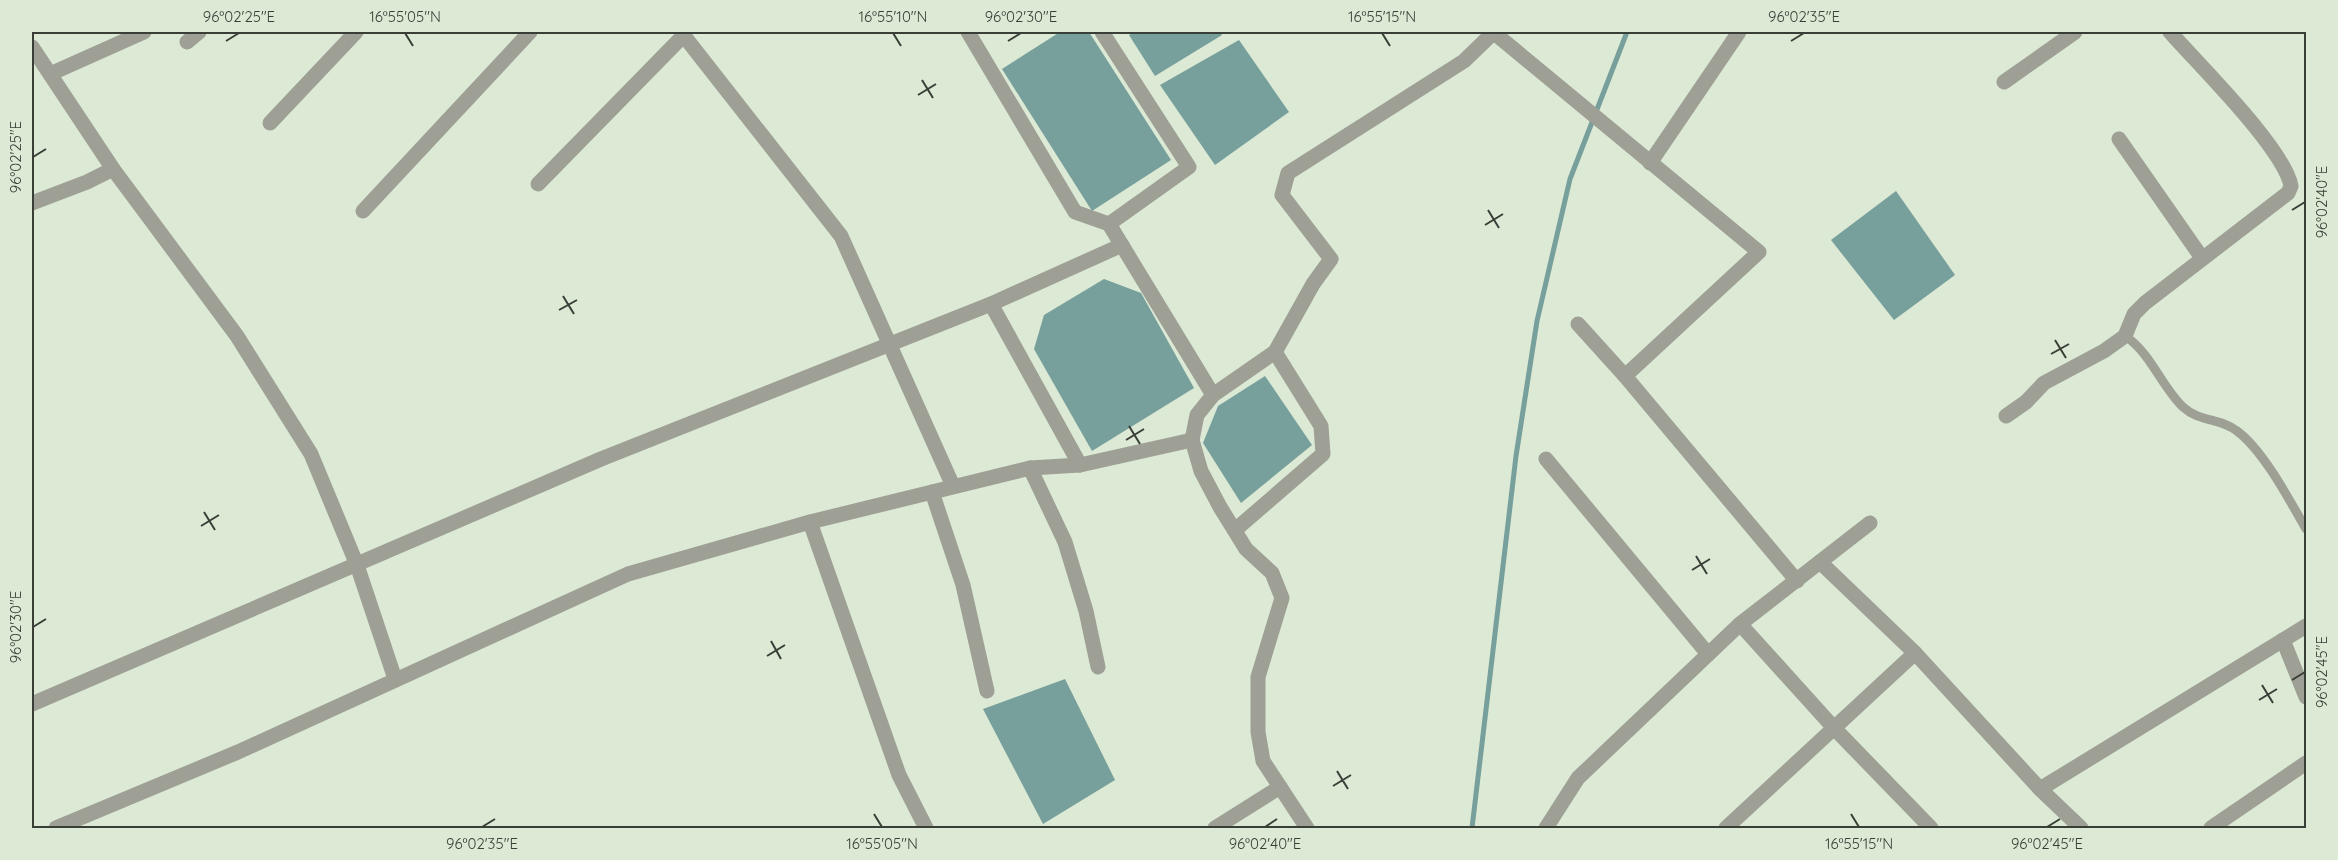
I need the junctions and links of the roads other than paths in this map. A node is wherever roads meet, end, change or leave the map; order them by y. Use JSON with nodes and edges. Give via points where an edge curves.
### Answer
{"nodes":[{"id":1,"x":144,"y":32,"type":"edge"},
{"id":2,"x":356,"y":32,"type":"edge"},
{"id":3,"x":531,"y":32,"type":"edge"},
{"id":4,"x":968,"y":32,"type":"edge"},
{"id":5,"x":1102,"y":32,"type":"edge"},
{"id":6,"x":1493,"y":32,"type":"edge"},
{"id":7,"x":1738,"y":32,"type":"edge"},
{"id":8,"x":2075,"y":32,"type":"edge"},
{"id":9,"x":2170,"y":32,"type":"edge"},
{"id":10,"x":682,"y":33,"type":"edge"},
{"id":11,"x":32,"y":47,"type":"edge"},
{"id":12,"x":50,"y":74,"type":"junction"},
{"id":13,"x":2004,"y":82,"type":"dead end"},
{"id":14,"x":270,"y":123,"type":"dead end"},
{"id":15,"x":2119,"y":139,"type":"dead end"},
{"id":16,"x":1650,"y":163,"type":"junction"},
{"id":17,"x":113,"y":169,"type":"junction"},
{"id":18,"x":538,"y":184,"type":"dead end"},
{"id":19,"x":32,"y":203,"type":"edge"},
{"id":20,"x":363,"y":211,"type":"dead end"},
{"id":21,"x":1109,"y":224,"type":"junction"},
{"id":22,"x":1122,"y":245,"type":"junction"},
{"id":23,"x":2202,"y":258,"type":"junction"},
{"id":24,"x":991,"y":304,"type":"junction"},
{"id":25,"x":1578,"y":324,"type":"dead end"},
{"id":26,"x":2125,"y":336,"type":"junction"},
{"id":27,"x":891,"y":344,"type":"junction"},
{"id":28,"x":1275,"y":352,"type":"junction"},
{"id":29,"x":1625,"y":376,"type":"junction"},
{"id":30,"x":1213,"y":395,"type":"junction"},
{"id":31,"x":2006,"y":416,"type":"dead end"},
{"id":32,"x":1192,"y":440,"type":"junction"},
{"id":33,"x":1546,"y":459,"type":"dead end"},
{"id":34,"x":1080,"y":465,"type":"junction"},
{"id":35,"x":1030,"y":468,"type":"junction"},
{"id":36,"x":953,"y":486,"type":"junction"},
{"id":37,"x":932,"y":492,"type":"junction"},
{"id":38,"x":810,"y":522,"type":"junction"},
{"id":39,"x":1870,"y":523,"type":"dead end"},
{"id":40,"x":2307,"y":529,"type":"edge"},
{"id":41,"x":1235,"y":530,"type":"junction"},
{"id":42,"x":1820,"y":562,"type":"junction"},
{"id":43,"x":357,"y":565,"type":"junction"},
{"id":44,"x":1797,"y":581,"type":"junction"},
{"id":45,"x":1740,"y":624,"type":"junction"},
{"id":46,"x":2307,"y":626,"type":"edge"},
{"id":47,"x":2283,"y":640,"type":"junction"},
{"id":48,"x":1915,"y":653,"type":"junction"},
{"id":49,"x":1708,"y":654,"type":"junction"},
{"id":50,"x":1098,"y":668,"type":"dead end"},
{"id":51,"x":395,"y":679,"type":"junction"},
{"id":52,"x":987,"y":691,"type":"dead end"},
{"id":53,"x":2307,"y":697,"type":"edge"},
{"id":54,"x":32,"y":704,"type":"edge"},
{"id":55,"x":1834,"y":728,"type":"junction"},
{"id":56,"x":2307,"y":764,"type":"edge"},
{"id":57,"x":1280,"y":787,"type":"junction"},
{"id":58,"x":2040,"y":789,"type":"junction"},
{"id":59,"x":1735,"y":825,"type":"edge"},
{"id":60,"x":2216,"y":827,"type":"edge"},
{"id":61,"x":56,"y":828,"type":"edge"},
{"id":62,"x":926,"y":828,"type":"edge"},
{"id":63,"x":1215,"y":828,"type":"edge"},
{"id":64,"x":1306,"y":828,"type":"edge"},
{"id":65,"x":1546,"y":828,"type":"edge"},
{"id":66,"x":1930,"y":828,"type":"edge"},
{"id":67,"x":2081,"y":828,"type":"edge"}],
"edges":[{"from":1,"to":12,"type":"street"},
{"from":2,"to":14,"type":"street"},
{"from":3,"to":20,"type":"street"},
{"from":4,"to":21,"type":"street","via":[[1075,212]]},
{"from":5,"to":21,"type":"street","via":[[1189,166]]},
{"from":6,"to":16,"type":"street"},
{"from":6,"to":28,"type":"street","via":[[1464,61],[1288,173],[1282,195],[1331,259]]},
{"from":7,"to":16,"type":"street"},
{"from":8,"to":13,"type":"street"},
{"from":9,"to":23,"type":"street","via":[[2248,119],[2288,174],[2291,186],[2288,193]]},
{"from":10,"to":18,"type":"street"},
{"from":10,"to":27,"type":"street","via":[[841,236]]},
{"from":11,"to":12,"type":"street"},
{"from":12,"to":17,"type":"street"},
{"from":15,"to":23,"type":"street"},
{"from":16,"to":29,"type":"street","via":[[1759,252]]},
{"from":17,"to":19,"type":"street"},
{"from":17,"to":43,"type":"street","via":[[237,336],[280,402],[311,454]]},
{"from":21,"to":22,"type":"street"},
{"from":22,"to":24,"type":"street"},
{"from":22,"to":30,"type":"street"},
{"from":23,"to":26,"type":"street","via":[[2134,314]]},
{"from":24,"to":27,"type":"street"},
{"from":24,"to":34,"type":"street"},
{"from":25,"to":29,"type":"street"},
{"from":26,"to":31,"type":"street","via":[[2044,383]]},
{"from":26,"to":40,"type":"lane","via":[[2143,352],[2190,413],[2237,430],[2252,446]]},
{"from":27,"to":36,"type":"street"},
{"from":27,"to":43,"type":"street","via":[[602,459]]},
{"from":28,"to":30,"type":"street"},
{"from":28,"to":41,"type":"street","via":[[1322,426],[1323,454]]},
{"from":29,"to":44,"type":"street"},
{"from":30,"to":32,"type":"street","via":[[1197,415]]},
{"from":32,"to":34,"type":"street"},
{"from":32,"to":41,"type":"street","via":[[1201,471]]},
{"from":33,"to":49,"type":"street"},
{"from":34,"to":35,"type":"street"},
{"from":35,"to":36,"type":"street"},
{"from":35,"to":50,"type":"street","via":[[1065,542]]},
{"from":36,"to":37,"type":"street"},
{"from":37,"to":38,"type":"street"},
{"from":37,"to":52,"type":"street","via":[[963,585]]},
{"from":38,"to":51,"type":"street","via":[[628,573]]},
{"from":38,"to":62,"type":"street","via":[[899,776]]},
{"from":39,"to":42,"type":"street"},
{"from":41,"to":57,"type":"street","via":[[1246,549],[1272,573],[1282,598],[1258,677],[1258,732],[1263,762]]},
{"from":42,"to":44,"type":"street"},
{"from":42,"to":48,"type":"street"},
{"from":43,"to":51,"type":"street"},
{"from":43,"to":54,"type":"street"},
{"from":44,"to":45,"type":"street"},
{"from":45,"to":49,"type":"street"},
{"from":45,"to":55,"type":"street"},
{"from":46,"to":47,"type":"street"},
{"from":47,"to":53,"type":"street"},
{"from":47,"to":58,"type":"street"},
{"from":48,"to":55,"type":"street"},
{"from":48,"to":58,"type":"street"},
{"from":49,"to":65,"type":"street","via":[[1578,778]]},
{"from":51,"to":61,"type":"street","via":[[238,752]]},
{"from":55,"to":59,"type":"street"},
{"from":55,"to":66,"type":"street"},
{"from":56,"to":60,"type":"street"},
{"from":57,"to":63,"type":"street"},
{"from":57,"to":64,"type":"street"},
{"from":58,"to":67,"type":"street"}]}
